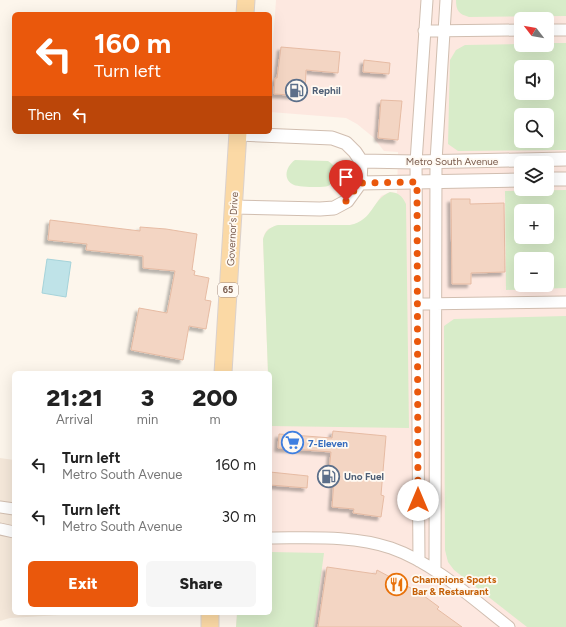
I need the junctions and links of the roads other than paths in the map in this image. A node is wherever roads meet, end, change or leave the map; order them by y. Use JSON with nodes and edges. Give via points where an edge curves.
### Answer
{"nodes":[{"id":1,"x":246,"y":0,"type":"edge"},
{"id":2,"x":427,"y":0,"type":"edge"},
{"id":3,"x":446,"y":0,"type":"edge"},
{"id":4,"x":245,"y":12,"type":"edge"},
{"id":5,"x":514,"y":30,"type":"edge"},
{"id":6,"x":554,"y":30,"type":"edge"},
{"id":7,"x":566,"y":30,"type":"edge"},
{"id":8,"x":424,"y":31,"type":"junction"},
{"id":9,"x":444,"y":31,"type":"junction"},
{"id":10,"x":238,"y":134,"type":"edge"},
{"id":11,"x":257,"y":134,"type":"edge"},
{"id":12,"x":566,"y":159,"type":"edge"},
{"id":13,"x":361,"y":161,"type":"junction"},
{"id":14,"x":436,"y":161,"type":"junction"},
{"id":15,"x":416,"y":162,"type":"junction"},
{"id":16,"x":554,"y":179,"type":"edge"},
{"id":17,"x":566,"y":179,"type":"edge"},
{"id":18,"x":514,"y":180,"type":"edge"},
{"id":19,"x":417,"y":182,"type":"junction"},
{"id":20,"x":436,"y":182,"type":"junction"},
{"id":21,"x":360,"y":183,"type":"junction"},
{"id":22,"x":233,"y":207,"type":"junction"},
{"id":23,"x":566,"y":302,"type":"edge"},
{"id":24,"x":417,"y":304,"type":"junction"},
{"id":25,"x":435,"y":305,"type":"junction"},
{"id":26,"x":223,"y":371,"type":"edge"},
{"id":27,"x":0,"y":507,"type":"edge"},
{"id":28,"x":12,"y":510,"type":"edge"},
{"id":29,"x":0,"y":530,"type":"edge"},
{"id":30,"x":12,"y":532,"type":"edge"},
{"id":31,"x":272,"y":538,"type":"edge"},
{"id":32,"x":418,"y":561,"type":"junction"},
{"id":33,"x":435,"y":570,"type":"junction"},
{"id":34,"x":510,"y":627,"type":"edge"}],
"edges":[{"from":1,"to":4,"type":"main road"},
{"from":2,"to":8,"type":"street"},
{"from":3,"to":9,"type":"street"},
{"from":5,"to":9,"type":"street"},
{"from":6,"to":7,"type":"street"},
{"from":8,"to":9,"type":"street"},
{"from":8,"to":15,"type":"street"},
{"from":9,"to":14,"type":"street"},
{"from":10,"to":22,"type":"main road","name":"Governor's Drive","number":"65"},
{"from":11,"to":13,"type":"street","via":[[332,138],[346,143]]},
{"from":12,"to":14,"type":"street","name":"Metro South Avenue"},
{"from":13,"to":15,"type":"street","name":"Metro South Avenue"},
{"from":13,"to":21,"type":"street"},
{"from":14,"to":15,"type":"street","name":"Metro South Avenue"},
{"from":14,"to":20,"type":"street"},
{"from":15,"to":19,"type":"street"},
{"from":16,"to":17,"type":"street"},
{"from":18,"to":20,"type":"street","name":"Metro South Avenue"},
{"from":19,"to":20,"type":"street","name":"Metro South Avenue"},
{"from":19,"to":21,"type":"street","name":"Metro South Avenue"},
{"from":19,"to":24,"type":"street"},
{"from":20,"to":25,"type":"street"},
{"from":21,"to":22,"type":"street","via":[[346,201],[334,208]]},
{"from":22,"to":26,"type":"main road","name":"Governor's Drive","number":"65"},
{"from":23,"to":25,"type":"street"},
{"from":24,"to":25,"type":"street"},
{"from":24,"to":32,"type":"street"},
{"from":25,"to":33,"type":"street"},
{"from":27,"to":28,"type":"street"},
{"from":29,"to":30,"type":"street"},
{"from":31,"to":32,"type":"street","via":[[337,538],[364,542],[391,548]]},
{"from":32,"to":33,"type":"street"},
{"from":33,"to":34,"type":"street"}]}
